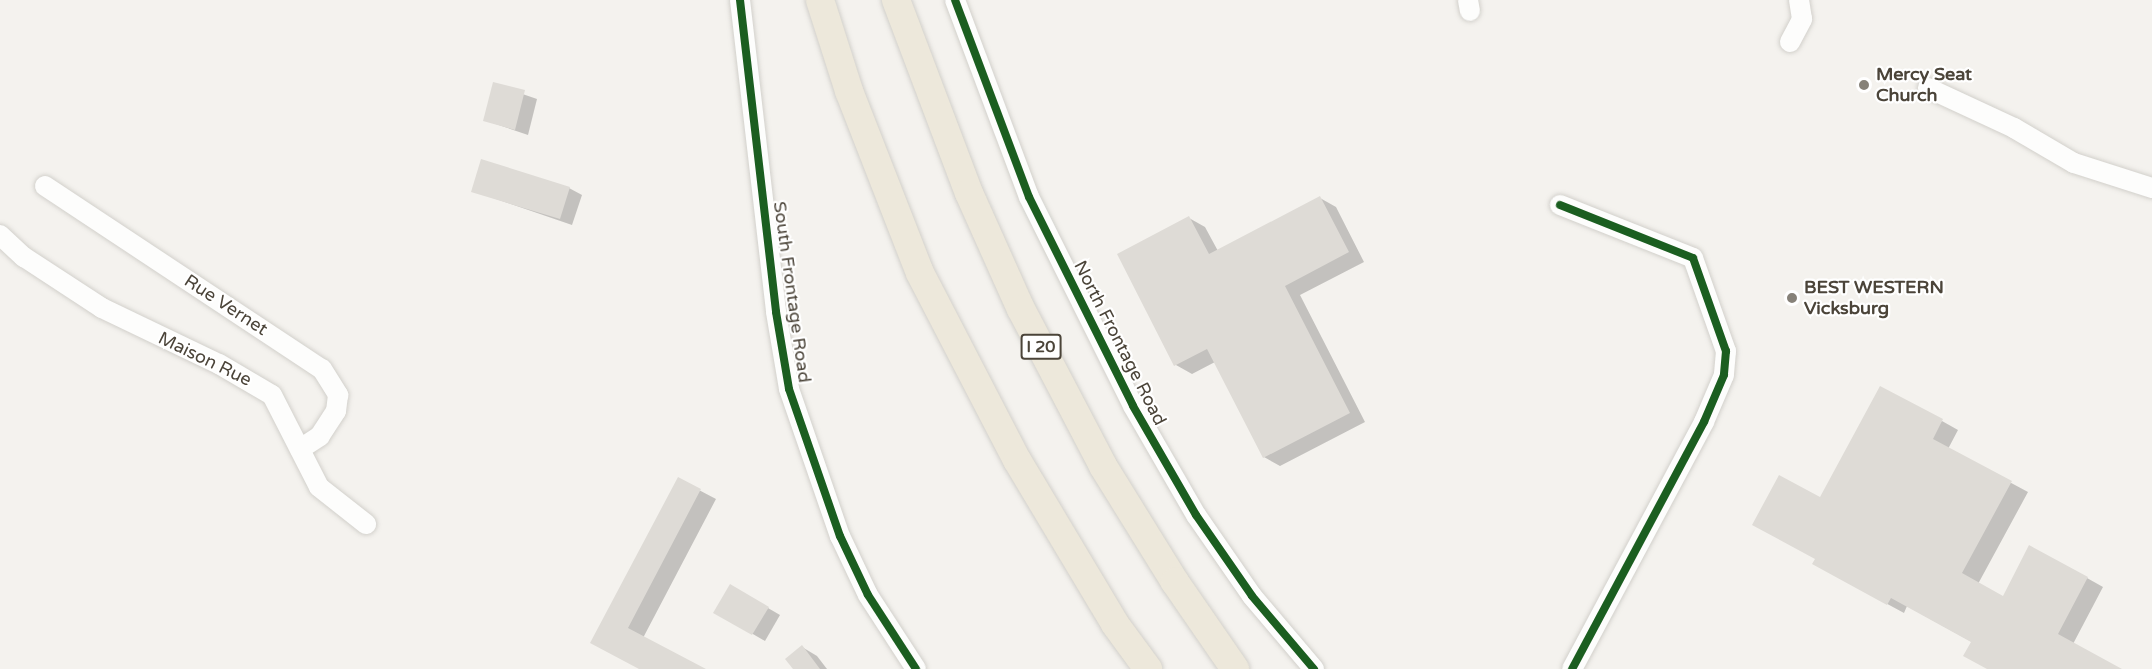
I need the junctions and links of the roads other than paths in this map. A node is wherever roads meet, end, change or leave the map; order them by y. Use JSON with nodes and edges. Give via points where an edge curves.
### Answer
{"nodes":[{"id":1,"x":740,"y":0,"type":"edge"},
{"id":2,"x":820,"y":0,"type":"edge"},
{"id":3,"x":896,"y":0,"type":"edge"},
{"id":4,"x":955,"y":0,"type":"edge"},
{"id":5,"x":1799,"y":0,"type":"edge"},
{"id":6,"x":1790,"y":42,"type":"dead end"},
{"id":7,"x":1928,"y":88,"type":"dead end"},
{"id":8,"x":45,"y":186,"type":"dead end"},
{"id":9,"x":2152,"y":188,"type":"edge"},
{"id":10,"x":1560,"y":205,"type":"dead end"},
{"id":11,"x":0,"y":236,"type":"edge"},
{"id":12,"x":300,"y":449,"type":"junction"},
{"id":13,"x":366,"y":524,"type":"dead end"},
{"id":14,"x":1175,"y":582,"type":"junction"},
{"id":15,"x":916,"y":669,"type":"edge"},
{"id":16,"x":1148,"y":669,"type":"edge"},
{"id":17,"x":1235,"y":669,"type":"edge"},
{"id":18,"x":1250,"y":669,"type":"edge"},
{"id":19,"x":1314,"y":669,"type":"edge"},
{"id":20,"x":1572,"y":669,"type":"edge"}],
"edges":[{"from":1,"to":15,"type":"street","name":"South Frontage Road","via":[[776,312],[789,389],[840,536],[868,595]]},
{"from":2,"to":16,"type":"highway","via":[[849,91],[920,273],[1017,460],[1115,624]]},
{"from":3,"to":14,"type":"highway","number":"I 20","via":[[969,193],[1022,309],[1103,466]]},
{"from":4,"to":19,"type":"street","name":"North Frontage Road","via":[[1029,197],[1133,406],[1196,515],[1252,596]]},
{"from":5,"to":6,"type":"street","via":[[1802,19]]},
{"from":7,"to":9,"type":"street","via":[[2014,128],[2074,163]]},
{"from":8,"to":12,"type":"street","name":"Rue Vernet","via":[[322,369],[338,395],[336,411],[320,436]]},
{"from":10,"to":20,"type":"street","via":[[1694,258],[1726,351],[1724,375],[1704,422]]},
{"from":11,"to":12,"type":"street","name":"Maison Rue","via":[[33,263],[102,308],[219,364],[272,395]]},
{"from":12,"to":13,"type":"street","name":"Maison Rue","via":[[319,487]]},
{"from":14,"to":17,"type":"highway","number":"I 20"},
{"from":14,"to":18,"type":"highway"}]}
